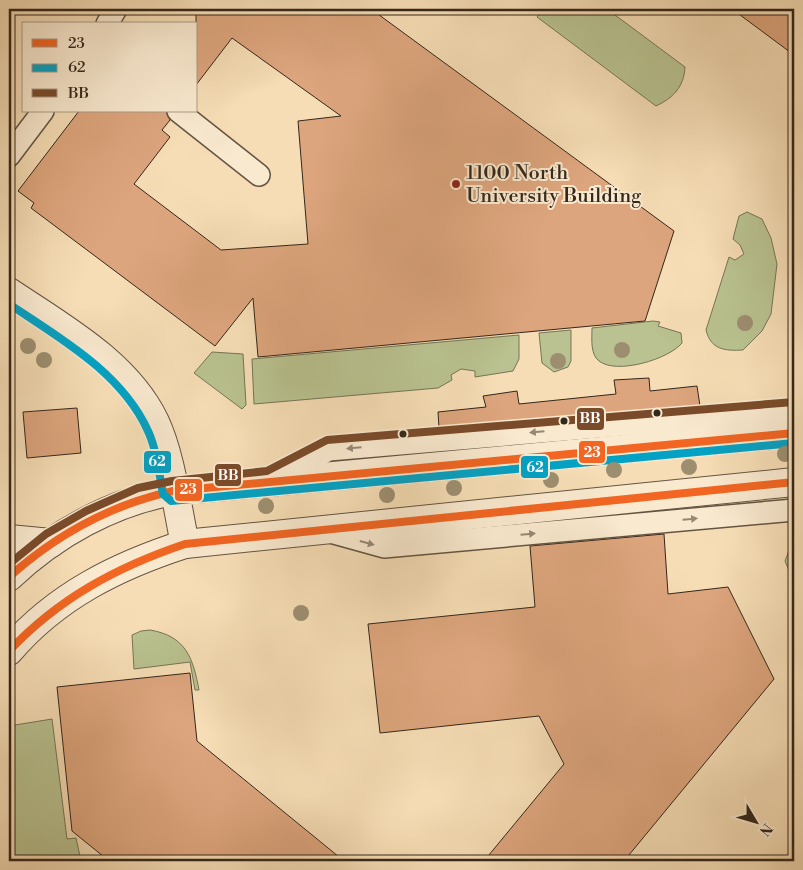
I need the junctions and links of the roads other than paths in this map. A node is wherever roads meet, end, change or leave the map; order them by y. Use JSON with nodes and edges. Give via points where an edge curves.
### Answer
{"nodes":[{"id":1,"x":116,"y":9,"type":"edge"},
{"id":2,"x":108,"y":22,"type":"edge"},
{"id":3,"x":41,"y":112,"type":"edge"},
{"id":4,"x":179,"y":112,"type":"edge"},
{"id":5,"x":9,"y":156,"type":"edge"},
{"id":6,"x":260,"y":175,"type":"dead end"},
{"id":7,"x":9,"y":292,"type":"edge"},
{"id":8,"x":794,"y":412,"type":"edge"},
{"id":9,"x":794,"y":433,"type":"edge"},
{"id":10,"x":270,"y":481,"type":"junction"},
{"id":11,"x":794,"y":482,"type":"edge"},
{"id":12,"x":173,"y":491,"type":"junction"},
{"id":13,"x":794,"y":510,"type":"edge"},
{"id":14,"x":320,"y":530,"type":"junction"},
{"id":15,"x":9,"y":539,"type":"edge"},
{"id":16,"x":51,"y":543,"type":"junction"},
{"id":17,"x":185,"y":544,"type":"junction"},
{"id":18,"x":9,"y":576,"type":"edge"},
{"id":19,"x":9,"y":651,"type":"edge"}],
"edges":[{"from":1,"to":2,"type":"lane"},
{"from":3,"to":5,"type":"lane"},
{"from":4,"to":6,"type":"lane"},
{"from":7,"to":12,"type":"street","via":[[98,354],[127,383],[154,421],[163,442]]},
{"from":8,"to":10,"type":"lane","one_way":true,"via":[[329,450]]},
{"from":9,"to":10,"type":"street"},
{"from":10,"to":12,"type":"street"},
{"from":11,"to":14,"type":"street"},
{"from":12,"to":16,"type":"street","via":[[122,505]]},
{"from":12,"to":17,"type":"street"},
{"from":14,"to":13,"type":"lane","one_way":true,"via":[[384,547]]},
{"from":14,"to":17,"type":"street"},
{"from":15,"to":16,"type":"street"},
{"from":16,"to":18,"type":"street"},
{"from":17,"to":19,"type":"street","via":[[142,558],[92,582],[62,602]]}]}
